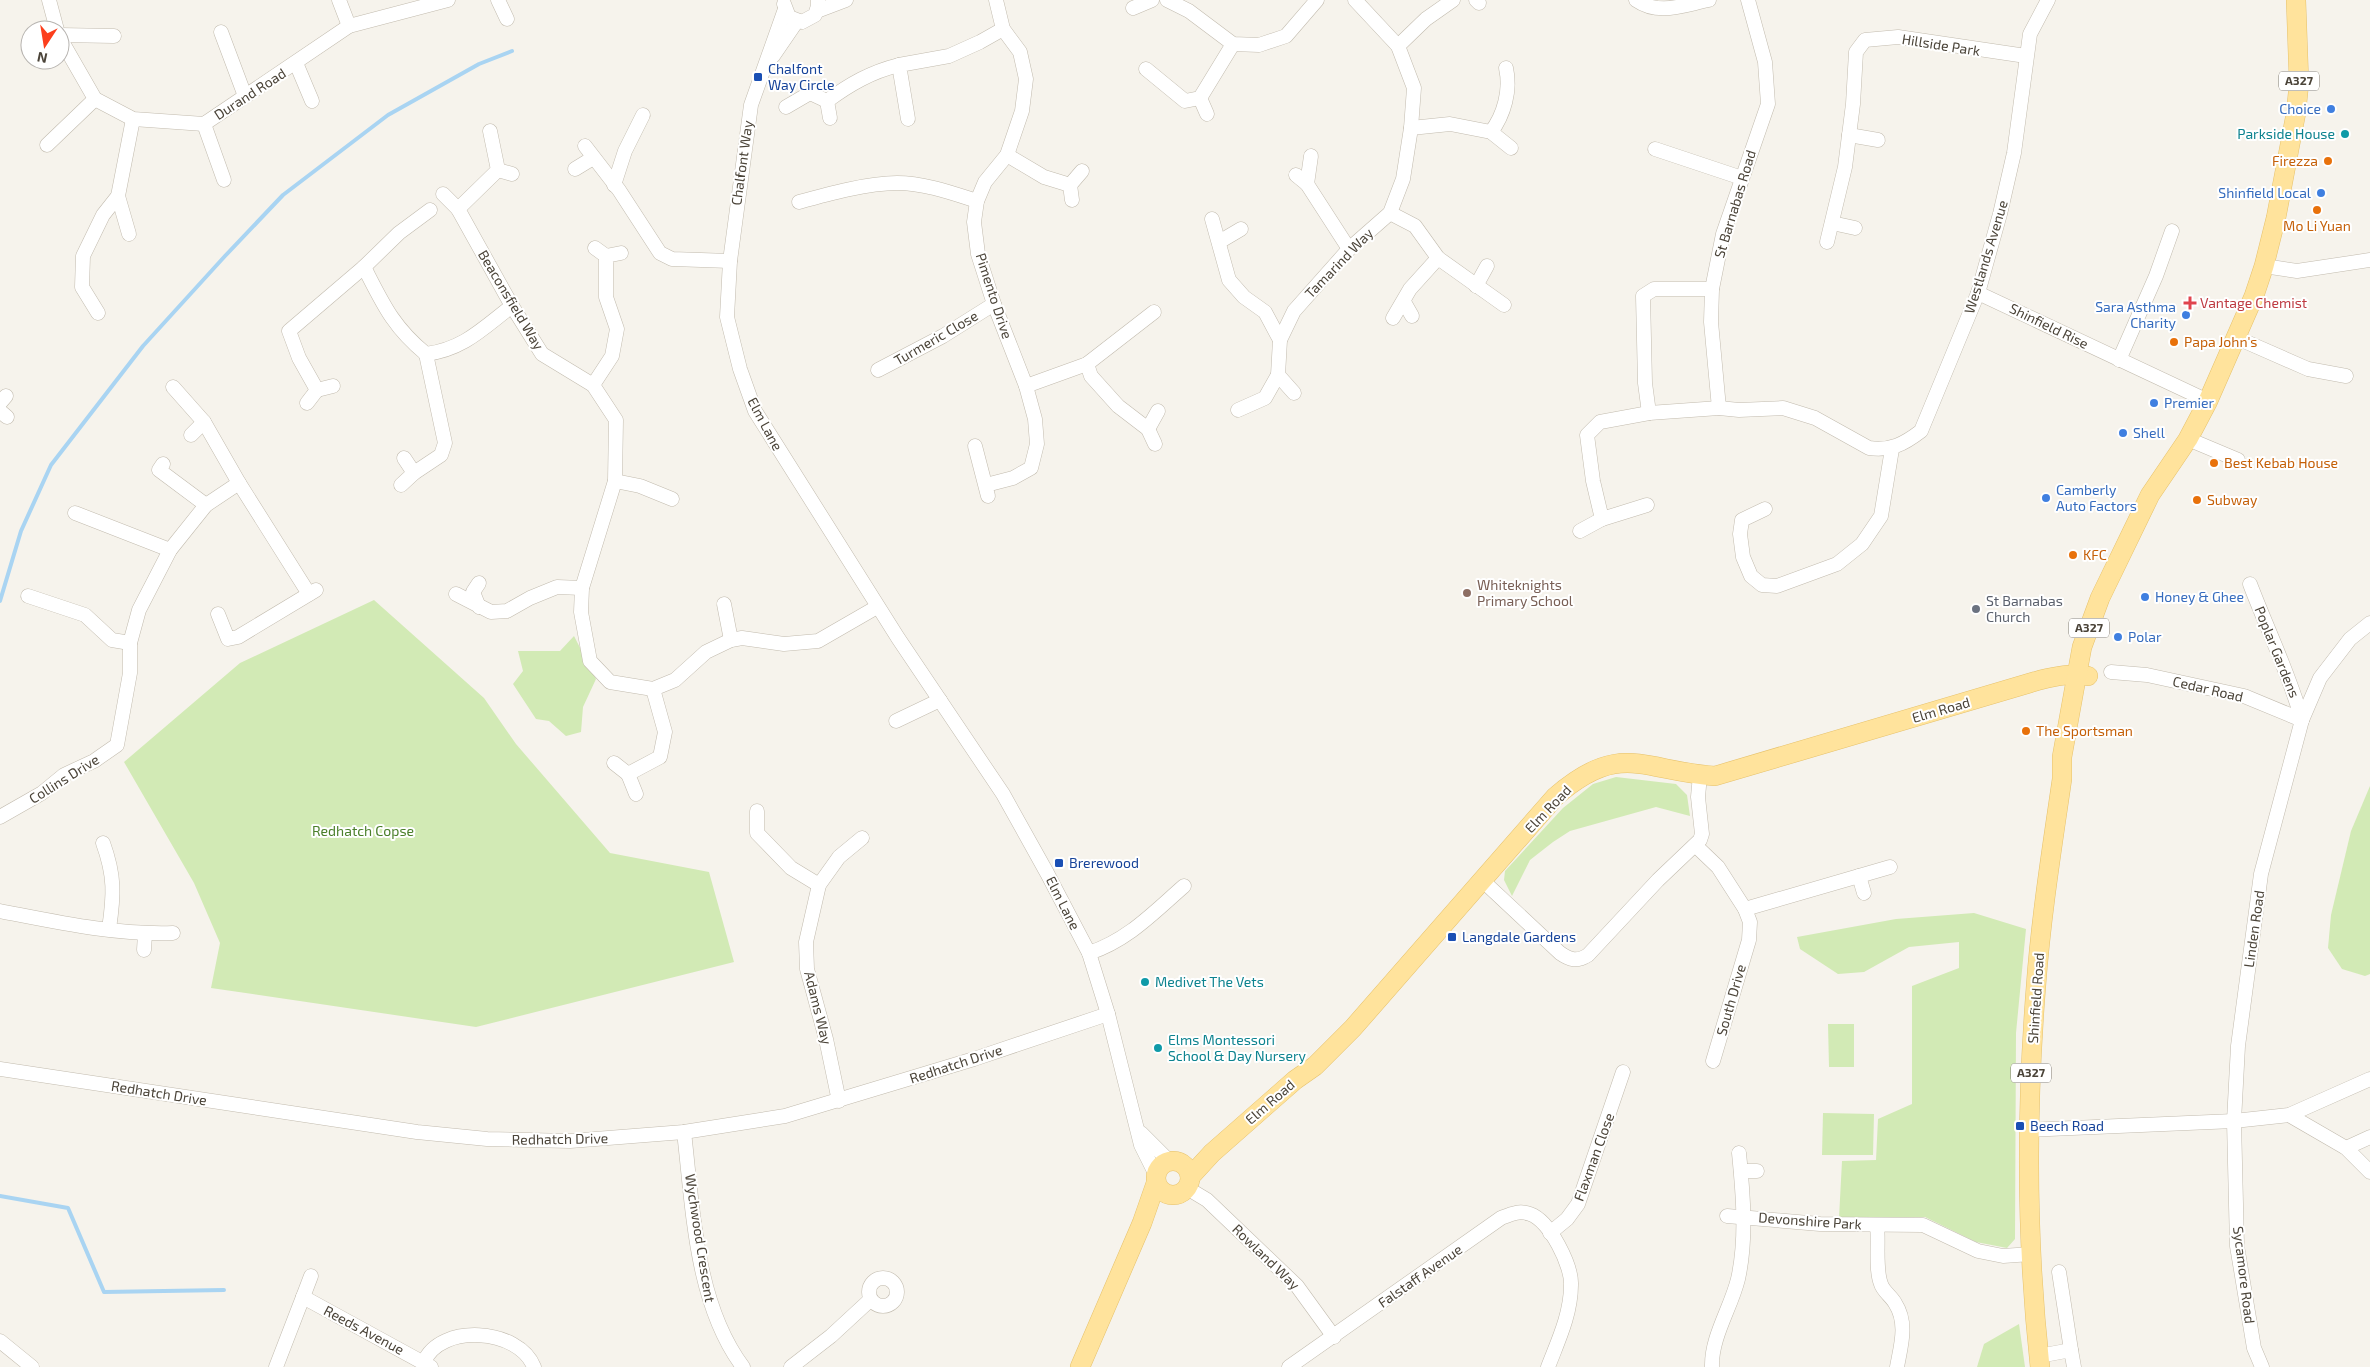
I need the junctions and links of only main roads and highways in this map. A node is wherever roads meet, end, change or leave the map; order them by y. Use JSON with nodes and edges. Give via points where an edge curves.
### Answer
{"nodes":[{"id":1,"x":2296,"y":0,"type":"edge"},
{"id":2,"x":2082,"y":675,"type":"junction"},
{"id":3,"x":1180,"y":1177,"type":"junction"},
{"id":4,"x":1156,"y":1179,"type":"junction"},
{"id":5,"x":1142,"y":1223,"type":"junction"},
{"id":6,"x":2039,"y":1362,"type":"edge"},
{"id":7,"x":1080,"y":1367,"type":"edge"}],
"edges":[{"from":1,"to":2,"type":"main road","name":"Shinfield Road","number":"A327","via":[[2299,83],[2296,113],[2264,266],[2208,401],[2188,439],[2150,495],[2107,585],[2082,647]]},
{"from":2,"to":3,"type":"main road","name":"Elm Road","via":[[2040,680],[1715,776],[1641,762],[1614,763],[1595,769],[1555,797],[1315,1066]]},
{"from":2,"to":6,"type":"main road","name":"Shinfield Road","number":"A327","via":[[2062,757],[2036,985],[2028,1130]]},
{"from":3,"to":4,"type":"main road","via":[[1160,1166]]},
{"from":3,"to":4,"type":"main road","via":[[1162,1192]]},
{"from":3,"to":5,"type":"main road","name":"Elm Road"},
{"from":4,"to":5,"type":"main road","name":"Elm Road"},
{"from":5,"to":7,"type":"main road","name":"Elm Road"}]}
